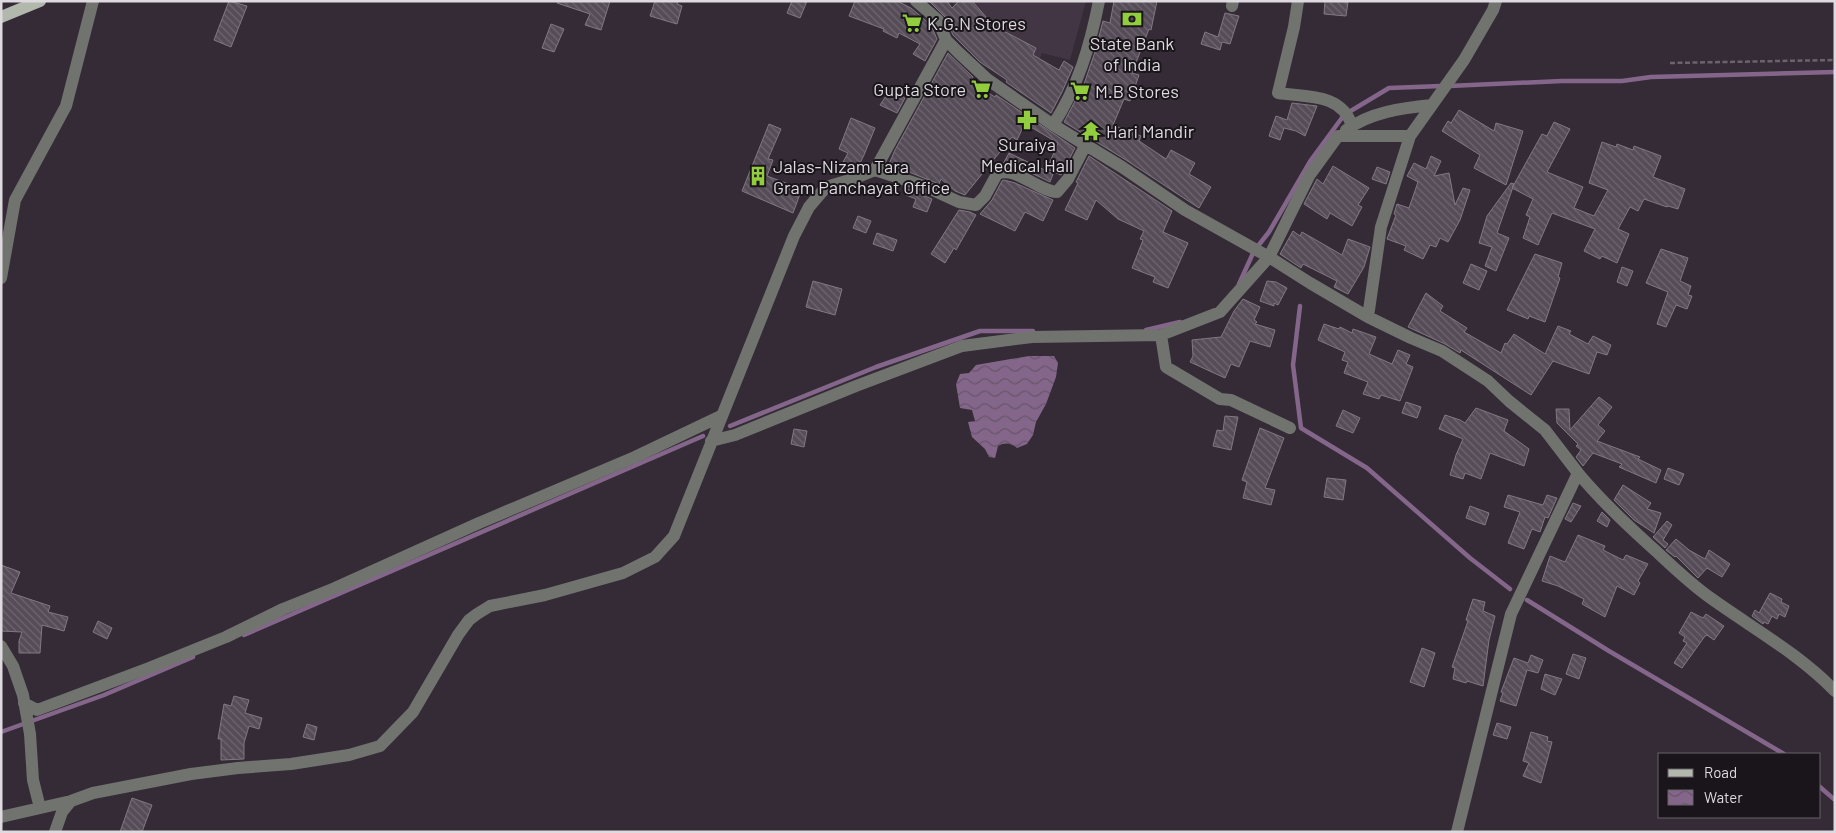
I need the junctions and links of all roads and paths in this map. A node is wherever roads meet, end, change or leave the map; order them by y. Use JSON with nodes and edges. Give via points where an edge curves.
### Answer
{"nodes":[{"id":1,"x":40,"y":1,"type":"edge"},
{"id":2,"x":94,"y":1,"type":"edge"},
{"id":3,"x":916,"y":1,"type":"edge"},
{"id":4,"x":1099,"y":1,"type":"edge"},
{"id":5,"x":1298,"y":1,"type":"edge"},
{"id":6,"x":1496,"y":1,"type":"edge"},
{"id":7,"x":1,"y":17,"type":"edge"},
{"id":8,"x":946,"y":40,"type":"junction"},
{"id":9,"x":1835,"y":60,"type":"edge"},
{"id":10,"x":1670,"y":63,"type":"dead end"},
{"id":11,"x":1432,"y":106,"type":"junction"},
{"id":12,"x":1348,"y":117,"type":"junction"},
{"id":13,"x":1053,"y":125,"type":"junction"},
{"id":14,"x":1338,"y":136,"type":"junction"},
{"id":15,"x":1410,"y":136,"type":"junction"},
{"id":16,"x":1085,"y":146,"type":"junction"},
{"id":17,"x":875,"y":170,"type":"junction"},
{"id":18,"x":1270,"y":257,"type":"junction"},
{"id":19,"x":1,"y":278,"type":"edge"},
{"id":20,"x":1368,"y":317,"type":"junction"},
{"id":21,"x":1161,"y":335,"type":"junction"},
{"id":22,"x":721,"y":416,"type":"junction"},
{"id":23,"x":1290,"y":428,"type":"dead end"},
{"id":24,"x":711,"y":441,"type":"junction"},
{"id":25,"x":1578,"y":474,"type":"junction"},
{"id":26,"x":1,"y":646,"type":"edge"},
{"id":27,"x":1835,"y":691,"type":"edge"},
{"id":28,"x":25,"y":708,"type":"junction"},
{"id":29,"x":71,"y":801,"type":"junction"},
{"id":30,"x":40,"y":808,"type":"junction"},
{"id":31,"x":1,"y":817,"type":"edge"},
{"id":32,"x":55,"y":832,"type":"edge"},
{"id":33,"x":1457,"y":832,"type":"edge"}],
"edges":[{"from":1,"to":7,"type":"main road"},
{"from":2,"to":19,"type":"street","via":[[66,106],[15,200]]},
{"from":3,"to":8,"type":"street","via":[[938,20]]},
{"from":4,"to":13,"type":"street","via":[[1086,58],[1064,109]]},
{"from":5,"to":12,"type":"street","via":[[1278,93],[1331,100]]},
{"from":6,"to":11,"type":"street"},
{"from":8,"to":13,"type":"street","via":[[987,79]]},
{"from":8,"to":17,"type":"street"},
{"from":9,"to":10,"type":"path"},
{"from":11,"to":12,"type":"street"},
{"from":11,"to":15,"type":"street"},
{"from":12,"to":14,"type":"street"},
{"from":13,"to":16,"type":"street"},
{"from":14,"to":15,"type":"street"},
{"from":14,"to":18,"type":"street","via":[[1309,176]]},
{"from":15,"to":20,"type":"street","via":[[1381,227]]},
{"from":16,"to":17,"type":"street","via":[[1068,179],[1057,192],[1010,172],[1001,172],[976,205],[959,202]]},
{"from":16,"to":18,"type":"street","via":[[1122,166],[1185,210]]},
{"from":17,"to":22,"type":"street","via":[[826,187],[809,207],[794,236]]},
{"from":18,"to":20,"type":"street"},
{"from":18,"to":21,"type":"street","via":[[1220,312]]},
{"from":20,"to":25,"type":"street","via":[[1442,351],[1488,381],[1545,430]]},
{"from":21,"to":23,"type":"street","via":[[1166,367],[1220,399],[1231,400]]},
{"from":21,"to":24,"type":"street","via":[[1032,337],[962,346],[735,435]]},
{"from":22,"to":24,"type":"street"},
{"from":22,"to":28,"type":"street","via":[[635,457],[282,609],[226,637],[37,710]]},
{"from":24,"to":29,"type":"street","via":[[674,536],[655,557],[623,573],[545,595],[490,606],[477,614],[458,635],[412,712],[380,746],[349,755],[291,764],[191,774],[92,793]]},
{"from":25,"to":27,"type":"street","via":[[1605,504],[1711,599],[1807,664]]},
{"from":25,"to":33,"type":"street","via":[[1511,614]]},
{"from":26,"to":28,"type":"street","via":[[13,666]]},
{"from":28,"to":30,"type":"street","via":[[33,780]]},
{"from":29,"to":30,"type":"street"},
{"from":29,"to":32,"type":"street","via":[[62,812]]},
{"from":30,"to":31,"type":"street"}]}
